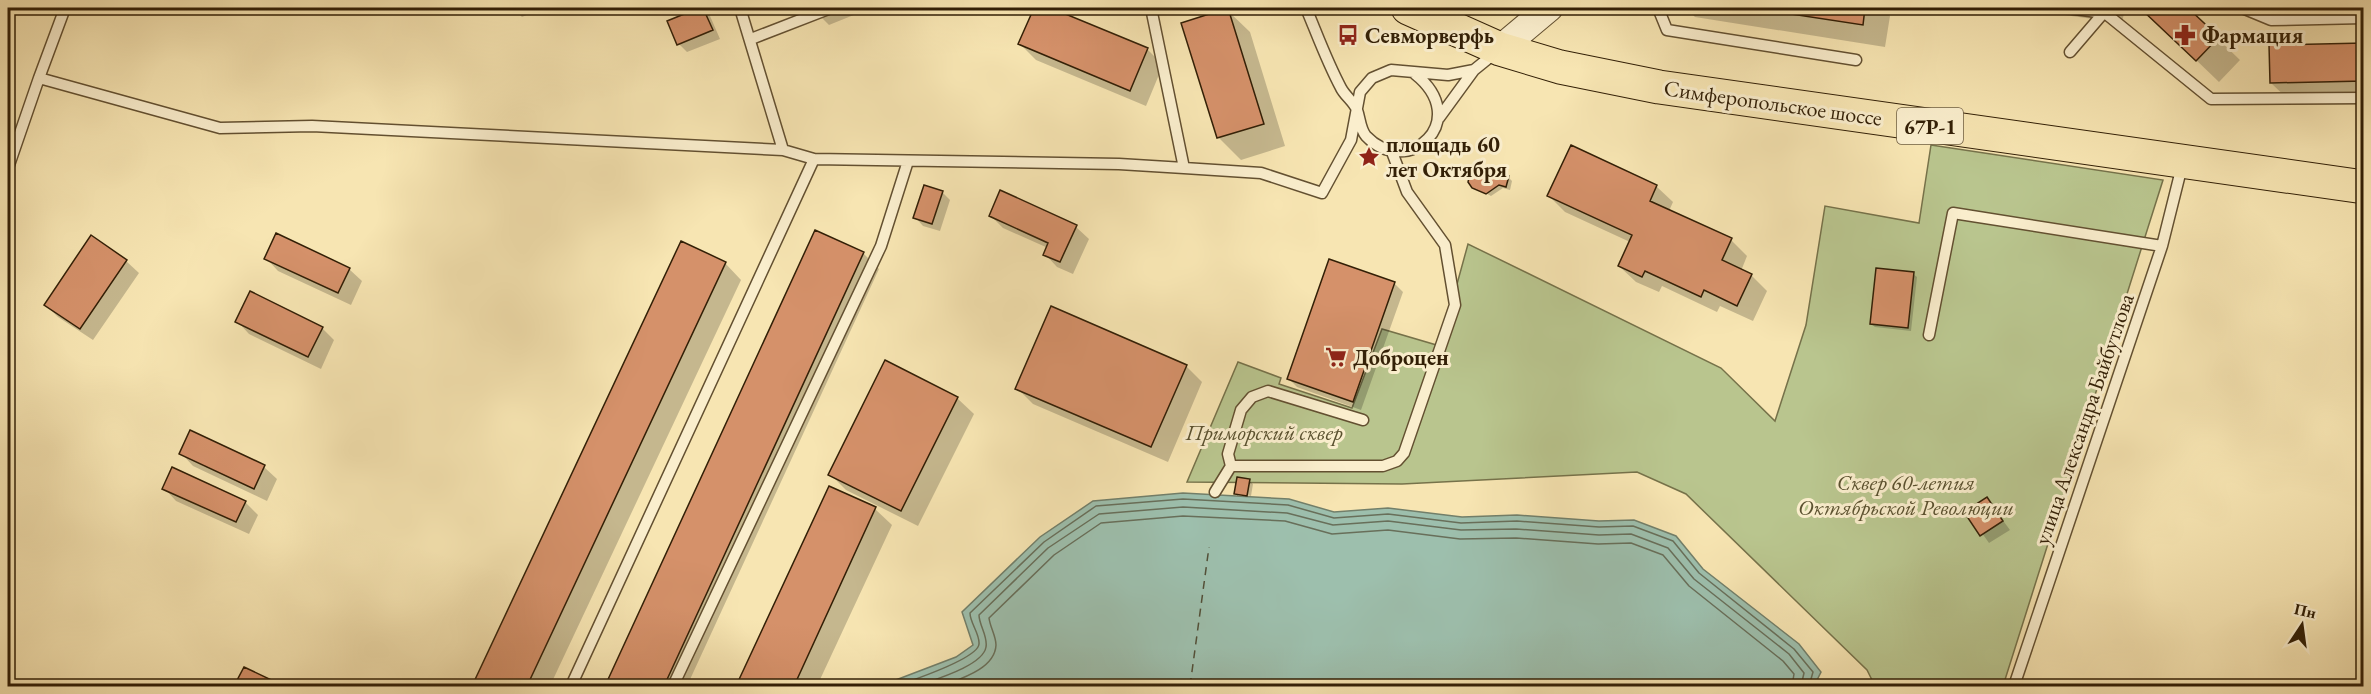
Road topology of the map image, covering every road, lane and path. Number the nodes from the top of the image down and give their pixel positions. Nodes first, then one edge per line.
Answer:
1 (65, 8) edge
2 (740, 8) edge
3 (831, 8) edge
4 (1151, 8) edge
5 (1306, 8) edge
6 (1408, 8) edge
7 (1549, 8) edge
8 (1658, 8) edge
9 (2067, 8) edge
10 (2242, 8) edge
11 (2106, 10) edge
12 (2364, 18) edge
13 (750, 39) junction
14 (1500, 49) junction
15 (2070, 52) dead end
16 (1856, 60) dead end
17 (1474, 70) junction
18 (1415, 74) junction
19 (39, 78) junction
20 (2364, 98) edge
21 (1357, 108) junction
22 (1439, 118) junction
23 (783, 150) junction
24 (1392, 152) junction
25 (814, 159) junction
26 (908, 161) junction
27 (2183, 163) junction
28 (8, 168) edge
29 (1184, 168) junction
30 (2364, 187) edge
31 (2162, 246) junction
32 (1929, 335) dead end
33 (1363, 420) dead end
34 (1231, 466) junction
35 (1215, 492) dead end
36 (571, 687) edge
37 (674, 687) edge
38 (2014, 687) edge

1 - 19 lane
2 - 13 lane
3 - 13 lane
4 - 29 lane
5 - 21 lane
6 - 14 main road, Симферопольское шоссе / 67Р-1
7 - 14 street
8 - 16 lane
9 - 11 lane
10 - 12 lane
11 - 15 lane
11 - 20 lane
13 - 23 lane
14 - 17 lane
14 - 27 main road, Симферопольское шоссе / 67Р-1
17 - 18 lane
17 - 22 lane
18 - 21 lane
18 - 22 lane
19 - 23 lane
19 - 28 lane
21 - 24 lane
21 - 29 lane
22 - 24 lane
23 - 25 lane
24 - 34 lane
25 - 26 lane
25 - 36 lane
26 - 29 lane
26 - 37 lane
27 - 30 main road, Симферопольское шоссе / 67Р-1
27 - 31 lane, улица Александра Байбутлова
31 - 32 lane
31 - 38 lane, улица Александра Байбутлова
33 - 34 lane
34 - 35 lane

